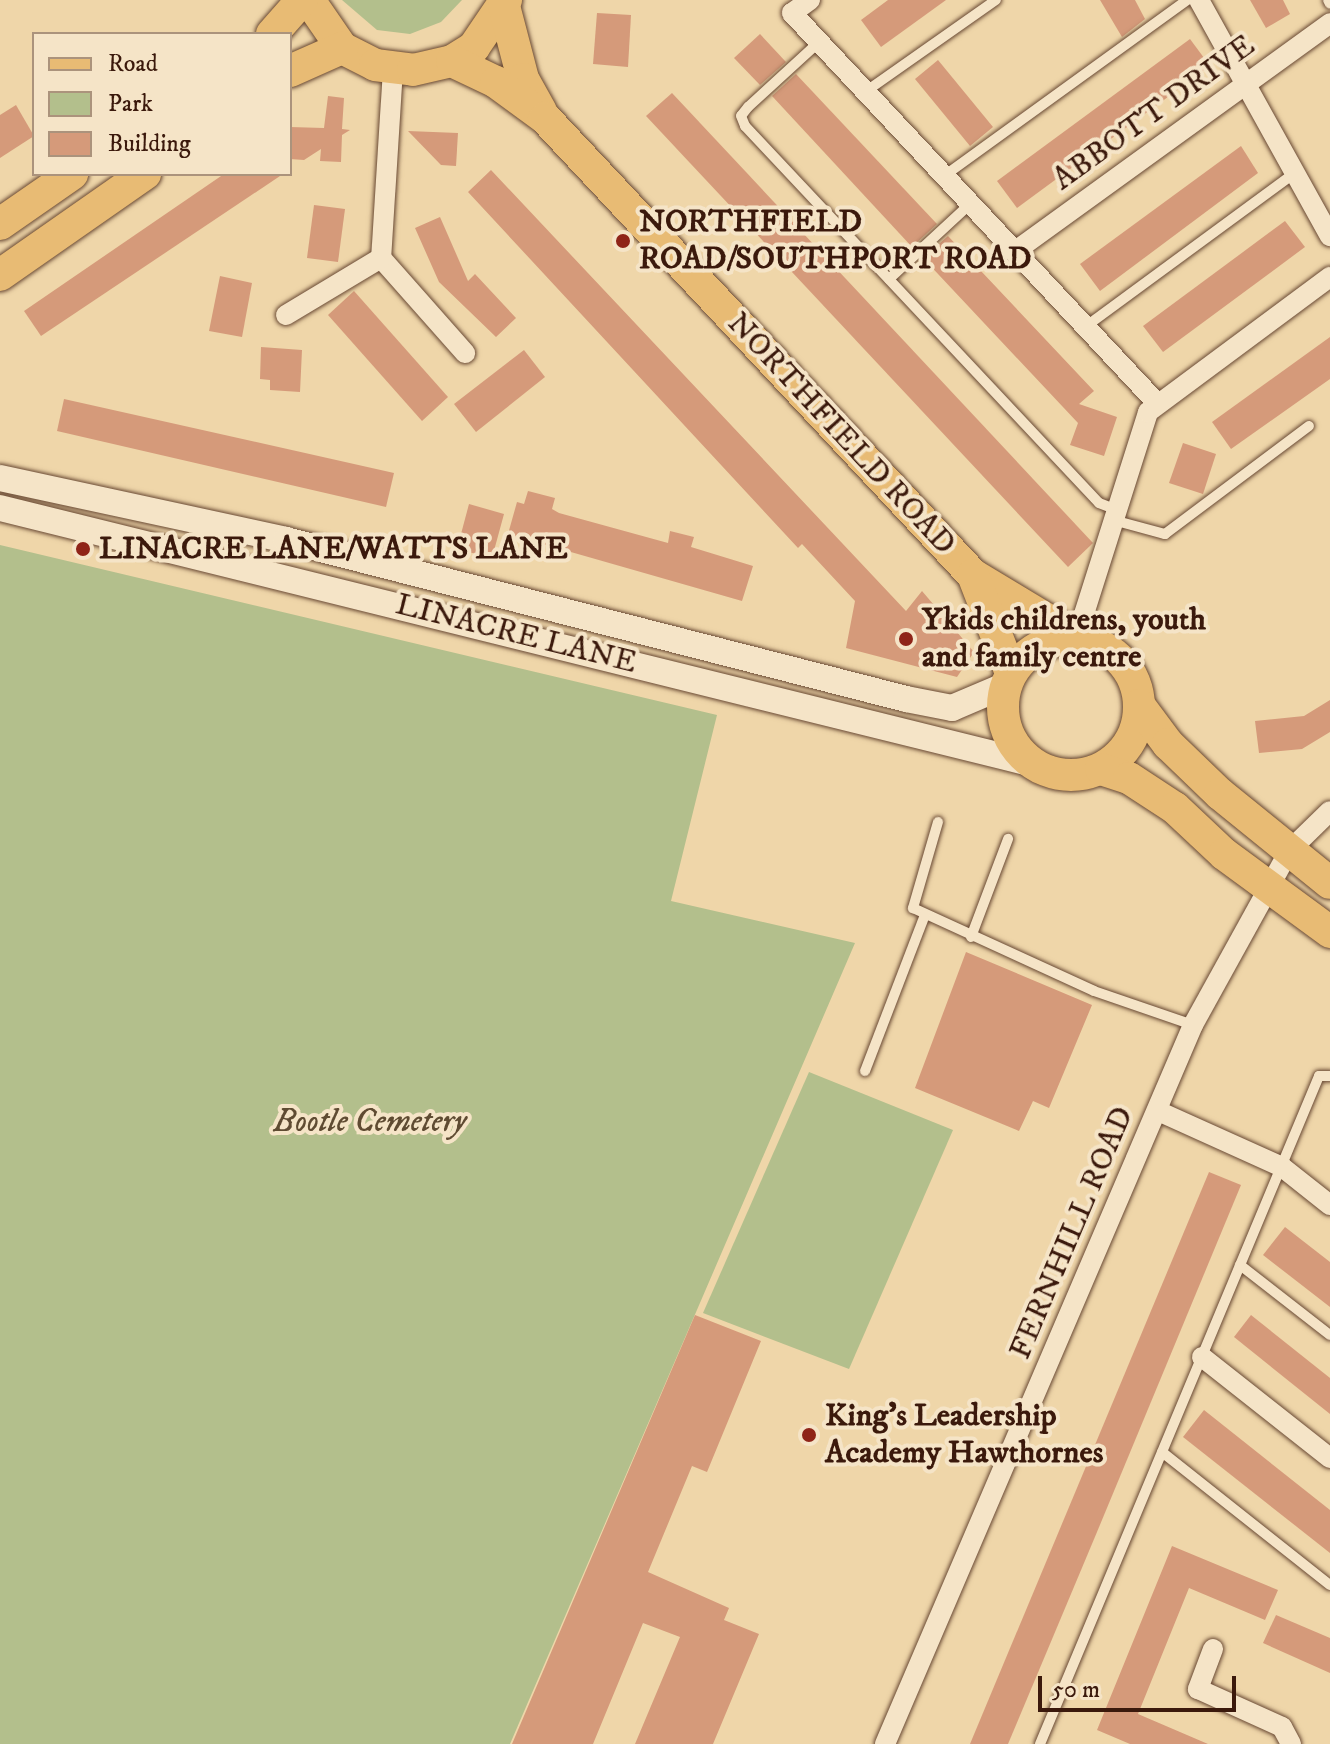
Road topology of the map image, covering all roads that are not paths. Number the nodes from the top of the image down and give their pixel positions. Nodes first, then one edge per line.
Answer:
1 (302, 0) edge
2 (309, 0) edge
3 (810, 0) edge
4 (996, 0) edge
5 (1187, 0) edge
6 (1199, 0) edge
7 (505, 3) edge
8 (1330, 23) edge
9 (274, 32) edge
10 (819, 42) junction
11 (342, 48) junction
12 (452, 61) junction
13 (393, 69) junction
14 (292, 70) edge
15 (1246, 84) junction
16 (865, 92) junction
17 (545, 118) junction
18 (1295, 173) junction
19 (69, 176) edge
20 (142, 176) edge
21 (944, 176) junction
22 (970, 204) junction
23 (2, 218) edge
24 (1330, 236) edge
25 (1014, 252) junction
26 (381, 258) junction
27 (0, 275) edge
28 (1330, 277) edge
29 (889, 279) junction
30 (286, 315) dead end
31 (1085, 327) junction
32 (465, 353) dead end
33 (1156, 402) junction
34 (1309, 426) dead end
35 (0, 478) edge
36 (0, 508) edge
37 (1115, 515) junction
38 (973, 575) junction
39 (1082, 640) junction
40 (1008, 679) junction
41 (1139, 705) junction
42 (1030, 763) junction
43 (1101, 769) junction
44 (1330, 811) edge
45 (938, 822) dead end
46 (1008, 839) dead end
47 (1289, 851) junction
48 (1330, 883) edge
49 (1268, 887) junction
50 (925, 915) junction
51 (1330, 932) edge
52 (971, 937) junction
53 (1193, 1025) junction
54 (865, 1071) dead end
55 (1330, 1076) edge
56 (1158, 1111) junction
57 (1282, 1167) junction
58 (1330, 1205) edge
59 (1240, 1265) junction
60 (1330, 1335) edge
61 (1202, 1357) junction
62 (1162, 1452) junction
63 (1330, 1458) edge
64 (1330, 1585) edge
65 (1213, 1649) dead end
66 (885, 1744) edge
67 (1040, 1744) edge
68 (1291, 1744) edge

1 - 9 main road
2 - 11 main road
3 - 10 street
4 - 16 lane
5 - 21 lane
6 - 15 street
7 - 12 main road
7 - 17 main road, NORTHFIELD ROAD
8 - 15 street, ABBOTT DRIVE
10 - 16 street
10 - 29 lane
11 - 13 main road
11 - 14 main road
12 - 13 main road
12 - 17 main road, NORTHFIELD ROAD
13 - 26 street
15 - 18 street
15 - 25 street, ABBOTT DRIVE
16 - 21 street
17 - 38 main road, NORTHFIELD ROAD
18 - 24 street
18 - 31 lane
19 - 23 main road
20 - 27 main road
21 - 22 street
22 - 25 street
22 - 29 lane
25 - 31 street
26 - 30 street
26 - 32 street
28 - 33 street
29 - 37 lane
31 - 33 street
33 - 37 street
34 - 37 lane
35 - 40 street, LINACRE LANE
36 - 42 street, LINACRE LANE
37 - 39 street
38 - 39 main road, NORTHFIELD ROAD
38 - 40 main road, NORTHFIELD ROAD
39 - 40 main road
39 - 41 main road
40 - 42 main road
41 - 43 main road
41 - 47 main road
42 - 43 main road
43 - 49 main road
44 - 47 street, FERNHILL ROAD
45 - 50 lane
46 - 52 lane
47 - 48 main road
47 - 49 street, FERNHILL ROAD
49 - 51 main road
49 - 53 street, FERNHILL ROAD
50 - 52 lane
50 - 54 lane
52 - 53 lane
53 - 56 street, FERNHILL ROAD
55 - 57 lane
56 - 57 street
56 - 66 street, FERNHILL ROAD
57 - 58 street
57 - 59 lane
59 - 60 lane
59 - 61 lane
61 - 62 lane
61 - 63 street
62 - 64 lane
62 - 67 lane
65 - 68 street

